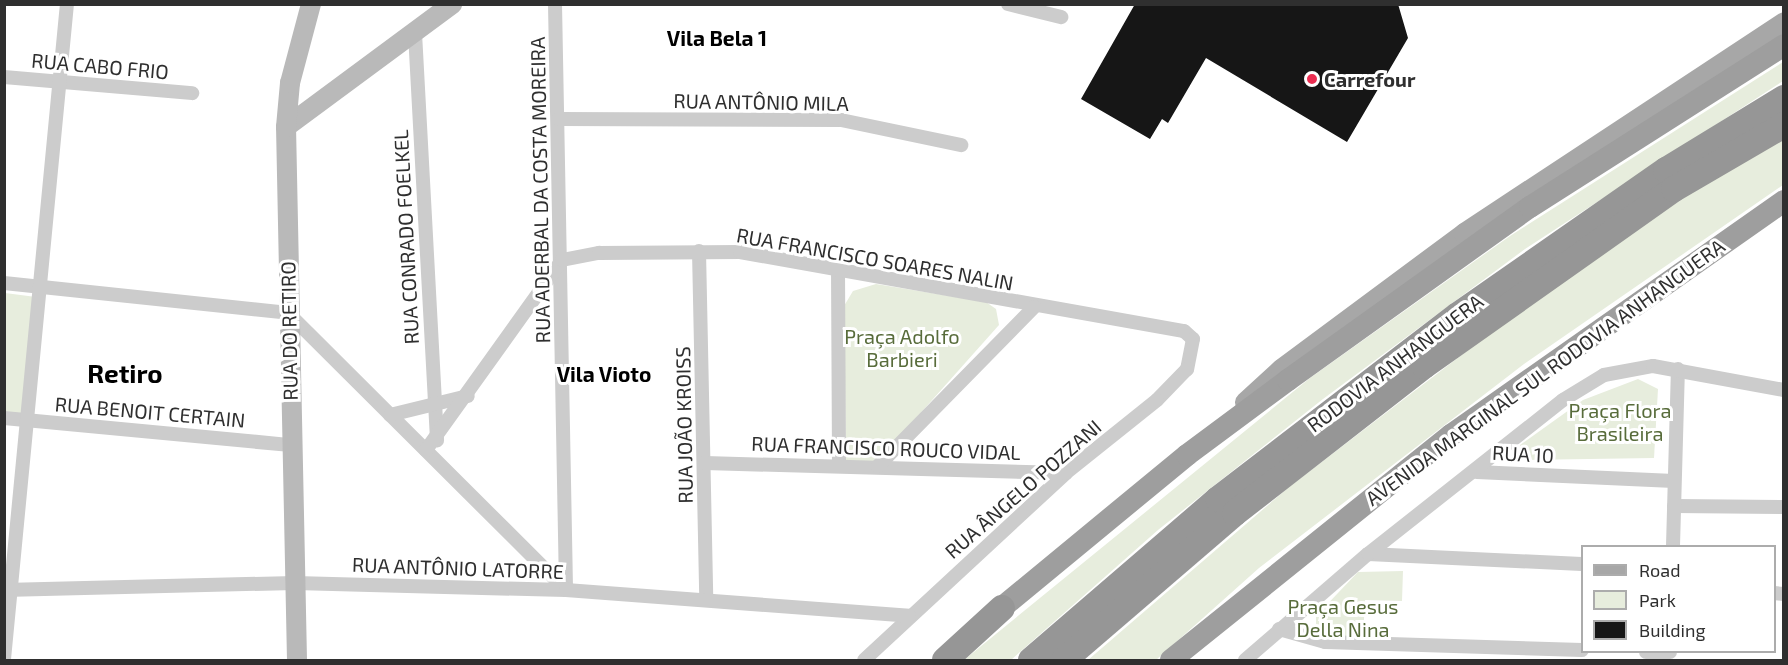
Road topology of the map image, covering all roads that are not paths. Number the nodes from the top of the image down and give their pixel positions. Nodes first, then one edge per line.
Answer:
1 (67, 4) edge
2 (311, 4) edge
3 (452, 4) edge
4 (555, 4) edge
5 (1008, 4) edge
6 (1061, 17) dead end
7 (1784, 22) edge
8 (415, 33) junction
9 (1784, 45) edge
10 (4, 77) edge
11 (61, 82) junction
12 (192, 93) dead end
13 (1784, 98) edge
14 (559, 119) junction
15 (1784, 125) edge
16 (286, 127) junction
17 (961, 146) dead end
18 (1784, 201) edge
19 (699, 251) junction
20 (562, 260) junction
21 (838, 269) junction
22 (4, 284) edge
23 (41, 287) junction
24 (1034, 307) junction
25 (288, 313) junction
26 (1193, 339) joint
27 (1678, 369) junction
28 (1784, 390) edge
29 (468, 396) junction
30 (435, 407) junction
31 (390, 415) junction
32 (4, 418) edge
33 (27, 421) junction
34 (437, 440) junction
35 (291, 445) junction
36 (426, 450) junction
37 (1187, 455) junction
38 (705, 463) junction
39 (838, 465) junction
40 (878, 466) junction
41 (1477, 472) junction
42 (1066, 473) junction
43 (1674, 481) junction
44 (1674, 506) junction
45 (1784, 507) edge
46 (1673, 545) edge
47 (1368, 554) junction
48 (1581, 564) edge
49 (295, 583) junction
50 (7, 590) edge
51 (566, 590) junction
52 (706, 598) junction
53 (1002, 608) junction
54 (909, 616) junction
55 (1279, 629) junction
56 (1581, 650) edge
57 (4, 659) edge
58 (297, 660) edge
59 (864, 660) edge
60 (936, 660) edge
61 (945, 660) edge
62 (1031, 660) edge
63 (1064, 660) edge
64 (1171, 660) edge
65 (1245, 660) edge

1 - 11 street
2 - 16 main road, RUA DO RETIRO
3 - 8 main road
4 - 14 street, RUA ADERBAL DA COSTA MOREIRA
5 - 6 street
7 - 37 main road
8 - 16 main road
8 - 30 street, RUA CONRADO FOELKEL
9 - 37 highway
10 - 11 street, RUA CABO FRIO
11 - 12 street, RUA CABO FRIO
11 - 23 street
13 - 62 highway, RODOVIA ANHANGUERA
14 - 17 street, RUA ANTÔNIO MILA
14 - 20 street, RUA ADERBAL DA COSTA MOREIRA
15 - 63 highway, RODOVIA ANHANGUERA
16 - 25 main road, RUA DO RETIRO
18 - 64 highway, AVENIDA MARGINAL SUL RODOVIA ANHANGUERA
19 - 20 street, RUA FRANCISCO SOARES NALIN
19 - 21 street, RUA FRANCISCO SOARES NALIN
19 - 38 street, RUA JOÃO KROISS
20 - 29 street
20 - 51 street, RUA ADERBAL DA COSTA MOREIRA
21 - 24 street, RUA FRANCISCO SOARES NALIN
21 - 39 street
22 - 23 street
23 - 25 street
23 - 33 street
24 - 26 street, RUA FRANCISCO SOARES NALIN
24 - 40 street
25 - 31 street
25 - 35 main road, RUA DO RETIRO
26 - 42 street, RUA ÂNGELO POZZANI
27 - 28 street
27 - 41 street
27 - 43 street
29 - 30 street
29 - 34 street
30 - 31 street
30 - 34 street, RUA CONRADO FOELKEL
31 - 36 street
32 - 33 street, RUA BENOIT CERTAIN
33 - 35 street, RUA BENOIT CERTAIN
33 - 50 street
34 - 36 street
35 - 49 main road, RUA DO RETIRO
36 - 51 street
37 - 53 highway
38 - 39 street, RUA FRANCISCO ROUCO VIDAL
38 - 52 street, RUA JOÃO KROISS
39 - 40 street, RUA FRANCISCO ROUCO VIDAL
40 - 42 street, RUA FRANCISCO ROUCO VIDAL
41 - 43 street, RUA 10
41 - 47 street
42 - 54 street, RUA ÂNGELO POZZANI
43 - 44 street
44 - 45 street
44 - 46 street
47 - 48 street
47 - 55 street
49 - 50 street, RUA ANTÔNIO LATORRE
49 - 51 street, RUA ANTÔNIO LATORRE
49 - 58 main road, RUA DO RETIRO
50 - 57 street
51 - 52 street, RUA ANTÔNIO LATORRE
52 - 54 street, RUA ANTÔNIO LATORRE
53 - 60 highway
53 - 61 highway
54 - 59 street, RUA ÂNGELO POZZANI
55 - 56 street
55 - 65 street

